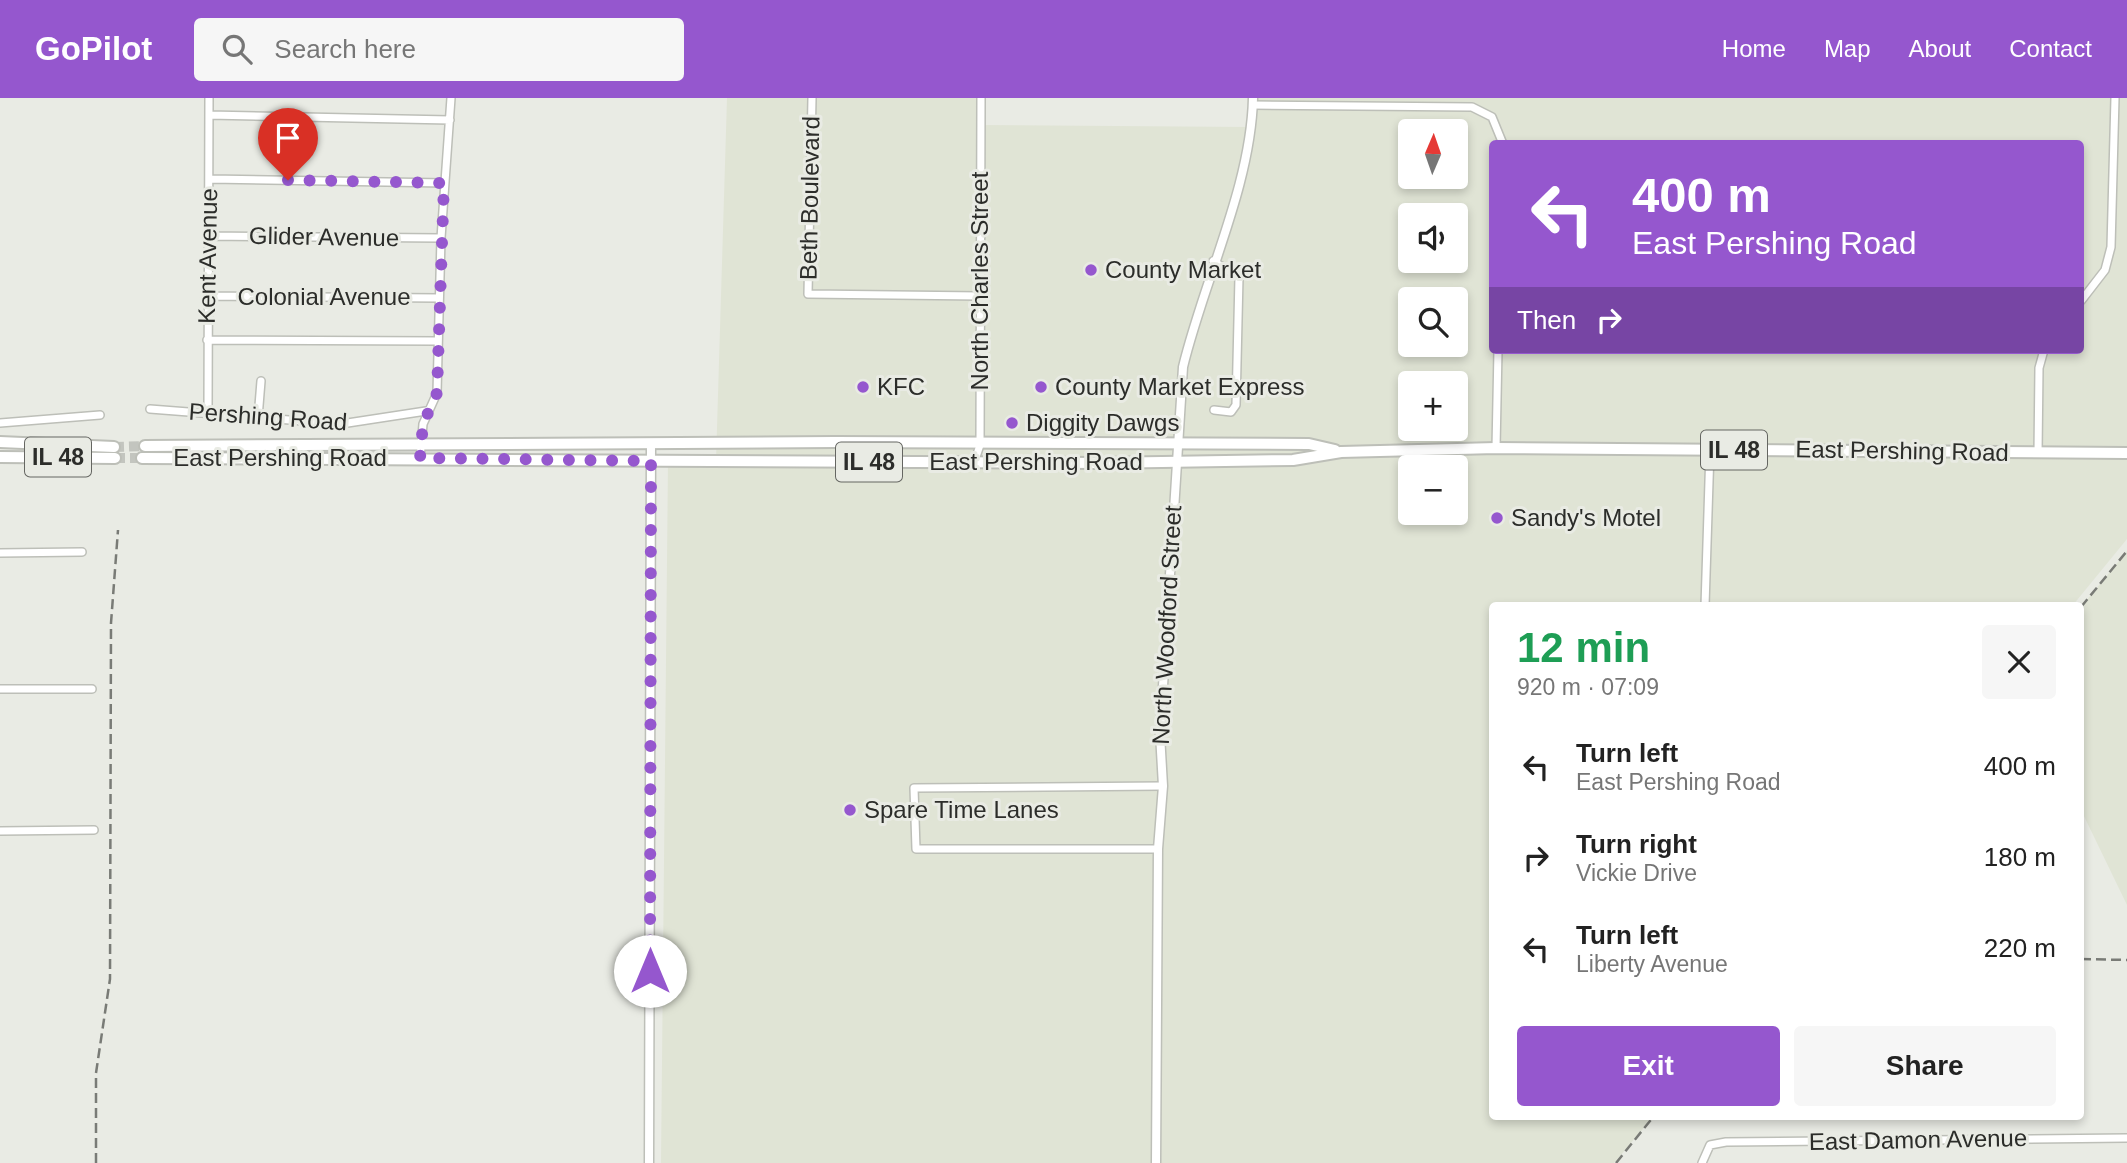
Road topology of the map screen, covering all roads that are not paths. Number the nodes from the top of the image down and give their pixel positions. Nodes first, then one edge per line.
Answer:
1 (209, 98) edge
2 (451, 98) edge
3 (812, 98) edge
4 (981, 98) edge
5 (2115, 98) edge
6 (1253, 101) edge
7 (209, 115) junction
8 (450, 120) junction
9 (1501, 140) edge
10 (210, 179) junction
11 (444, 183) junction
12 (207, 236) junction
13 (441, 238) junction
14 (1213, 261) junction
15 (208, 296) junction
16 (980, 296) junction
17 (2084, 297) edge
18 (439, 298) junction
19 (207, 340) junction
20 (438, 341) junction
21 (1499, 354) edge
22 (2043, 354) edge
23 (261, 382) dead end
24 (150, 409) dead end
25 (1214, 410) dead end
26 (426, 411) junction
27 (208, 414) junction
28 (100, 415) dead end
29 (258, 418) junction
30 (0, 423) edge
31 (0, 442) edge
32 (422, 443) junction
33 (651, 443) junction
34 (980, 444) junction
35 (1176, 445) junction
36 (1496, 448) junction
37 (1710, 450) junction
38 (1342, 452) junction
39 (2038, 453) junction
40 (2127, 453) edge
41 (0, 457) edge
42 (420, 458) junction
43 (651, 461) junction
44 (1175, 462) junction
45 (974, 463) junction
46 (82, 552) dead end
47 (0, 553) edge
48 (1705, 602) edge
49 (0, 689) edge
50 (92, 689) dead end
51 (1163, 786) junction
52 (94, 830) dead end
53 (0, 831) edge
54 (1158, 849) junction
55 (2127, 1138) edge
56 (649, 1163) edge
57 (1156, 1163) edge
58 (1702, 1163) edge

1 - 7 street, Kent Avenue
2 - 8 street
3 - 16 street, Beth Boulevard
4 - 16 street, North Charles Street
5 - 17 street
6 - 9 street
6 - 14 street, North Woodford Street
7 - 8 street
7 - 10 street, Kent Avenue
8 - 11 street
10 - 11 street
10 - 12 street, Kent Avenue
11 - 13 street
12 - 13 street, Glider Avenue
12 - 15 street, Kent Avenue
13 - 18 street
14 - 25 street
14 - 35 street, North Woodford Street
15 - 18 street, Colonial Avenue
15 - 19 street, Kent Avenue
16 - 34 street, North Charles Street
18 - 20 street
19 - 20 street
19 - 27 street, Kent Avenue
20 - 26 street
21 - 36 street
22 - 39 street
23 - 29 street
24 - 27 street, Pershing Road
26 - 29 street, Pershing Road
26 - 32 street
27 - 29 street, Pershing Road
28 - 30 street
31 - 41 main road, IL 48
32 - 33 main road, East Pershing Road / IL 48
32 - 42 street
32 - 42 main road, East Pershing Road / IL 48
33 - 34 main road, East Pershing Road / IL 48
33 - 43 street
34 - 35 main road, East Pershing Road / IL 48
34 - 45 street, North Charles Street
35 - 38 main road, East Pershing Road / IL 48
35 - 44 street, North Woodford Street
36 - 37 main road, East Pershing Road / IL 48
36 - 38 main road, East Pershing Road / IL 48
37 - 39 main road, East Pershing Road / IL 48
37 - 48 street
38 - 44 main road, East Pershing Road / IL 48
39 - 40 main road, East Pershing Road / IL 48
42 - 43 main road, East Pershing Road / IL 48
43 - 45 main road, East Pershing Road / IL 48
43 - 56 street
44 - 45 main road, East Pershing Road / IL 48
44 - 51 street, North Woodford Street
46 - 47 street
49 - 50 street
51 - 54 street, North Woodford Street
51 - 54 street
52 - 53 street
54 - 57 street, North Woodford Street
55 - 58 street, East Damon Avenue

